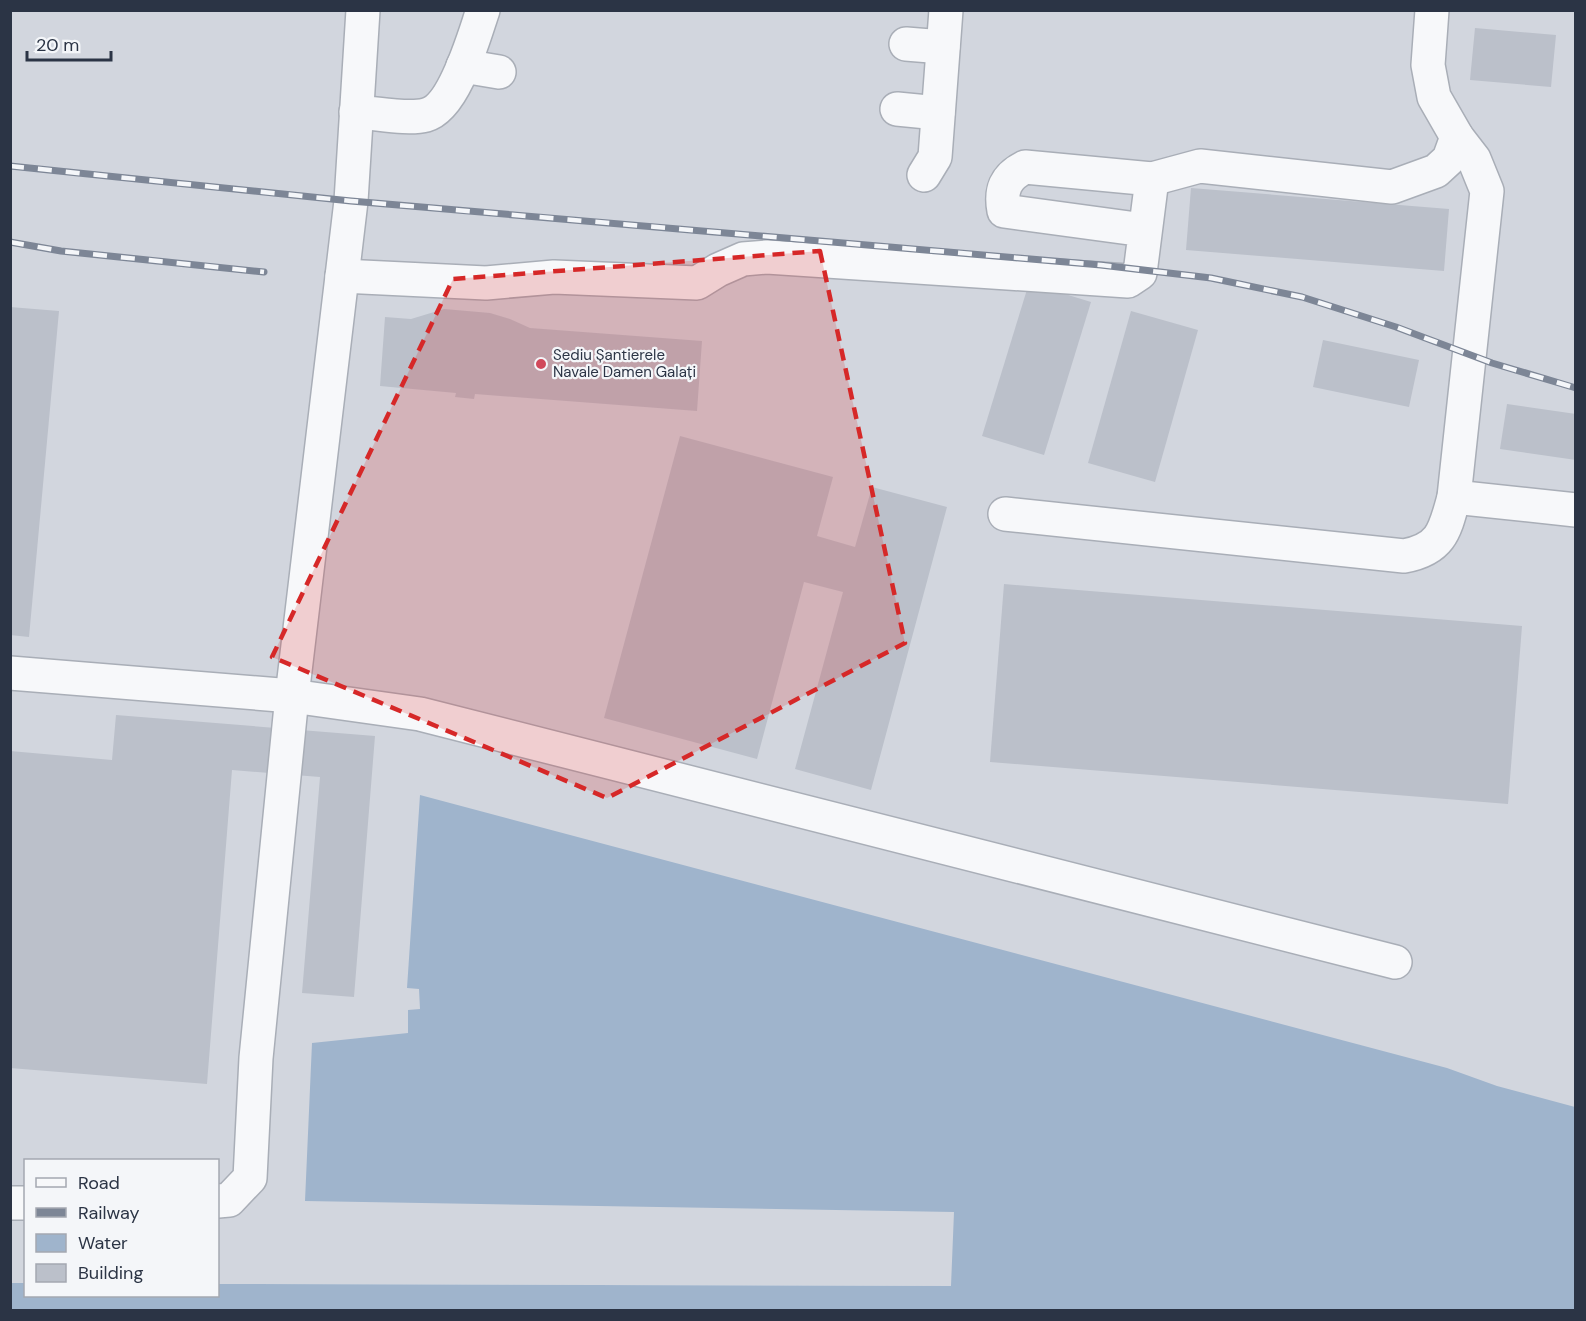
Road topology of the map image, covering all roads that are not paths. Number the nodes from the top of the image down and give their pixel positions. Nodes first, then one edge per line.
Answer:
1 (363, 10) edge
2 (483, 10) edge
3 (946, 10) edge
4 (1432, 10) edge
5 (906, 44) dead end
6 (943, 47) junction
7 (462, 66) junction
8 (499, 72) dead end
9 (897, 109) dead end
10 (356, 112) junction
11 (938, 113) junction
12 (1457, 137) junction
13 (924, 175) dead end
14 (1152, 178) junction
15 (1144, 230) junction
16 (342, 276) junction
17 (1454, 497) junction
18 (1575, 510) edge
19 (1005, 514) dead end
20 (10, 672) edge
21 (292, 696) junction
22 (1395, 962) dead end
23 (219, 1201) edge

1 - 10 lane
2 - 7 lane
3 - 6 lane
4 - 12 lane
5 - 6 lane
6 - 11 lane
7 - 8 lane
7 - 10 lane
9 - 11 lane
10 - 16 lane
11 - 13 lane
12 - 14 lane
12 - 17 lane
14 - 15 lane
14 - 15 lane
15 - 16 lane
16 - 21 lane
17 - 18 lane
17 - 19 lane
20 - 21 lane
21 - 22 lane
21 - 23 lane

